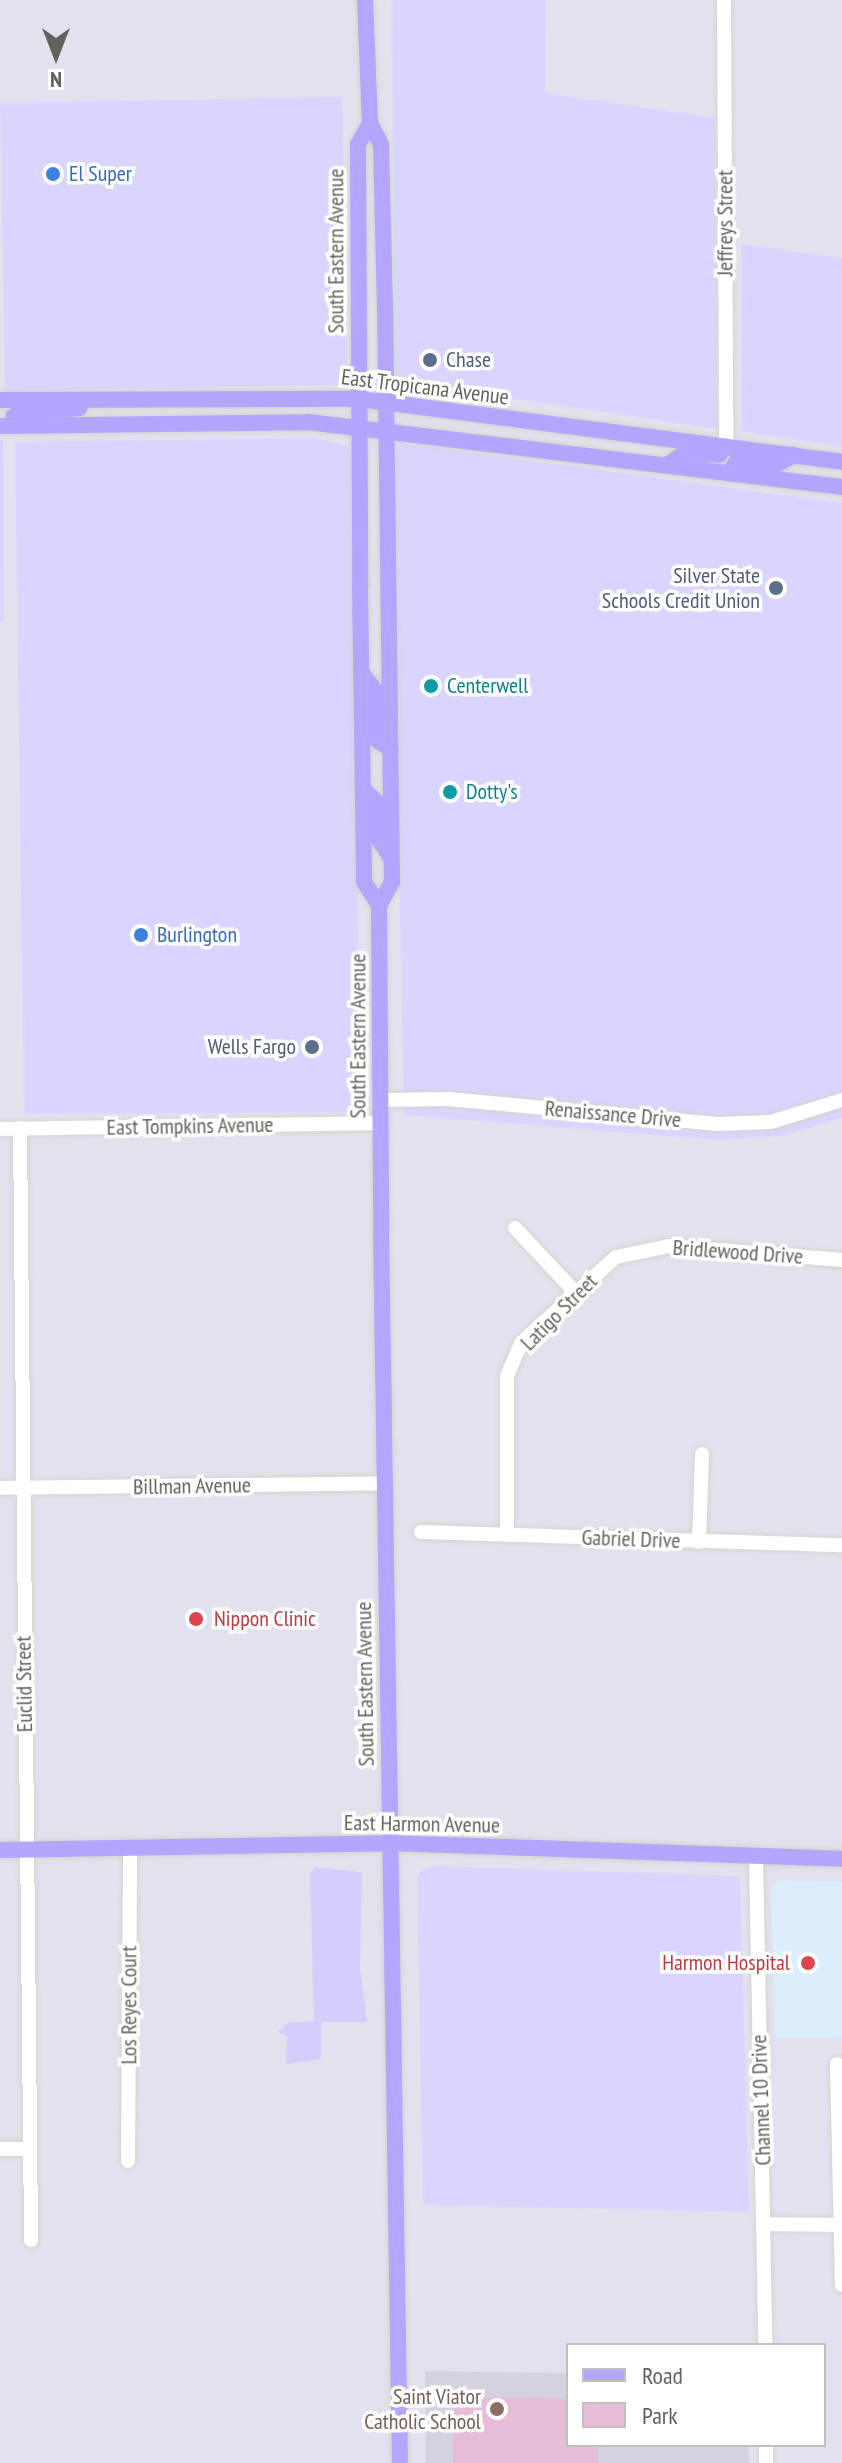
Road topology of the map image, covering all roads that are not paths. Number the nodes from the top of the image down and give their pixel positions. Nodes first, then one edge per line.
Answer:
1 (365, 0) edge
2 (724, 0) edge
3 (370, 123) junction
4 (132, 399) junction
5 (359, 399) junction
6 (8, 400) edge
7 (385, 403) junction
8 (0, 408) edge
9 (6, 426) edge
10 (359, 427) junction
11 (385, 430) junction
12 (726, 446) junction
13 (794, 455) junction
14 (842, 462) edge
15 (670, 463) junction
16 (730, 472) junction
17 (842, 487) edge
18 (361, 672) junction
19 (391, 749) junction
20 (363, 789) junction
21 (392, 860) junction
22 (379, 905) junction
23 (380, 1100) junction
24 (842, 1100) edge
25 (380, 1123) junction
26 (20, 1128) junction
27 (0, 1129) edge
28 (515, 1228) dead end
29 (634, 1250) joint
30 (842, 1260) edge
31 (575, 1292) junction
32 (702, 1454) dead end
33 (384, 1483) junction
34 (0, 1488) edge
35 (20, 1488) junction
36 (421, 1532) dead end
37 (507, 1535) junction
38 (699, 1542) junction
39 (842, 1545) edge
40 (390, 1843) junction
41 (130, 1848) junction
42 (0, 1850) edge
43 (27, 1850) junction
44 (756, 1856) junction
45 (842, 1859) edge
46 (837, 2064) dead end
47 (840, 2099) edge
48 (0, 2149) edge
49 (30, 2149) junction
50 (128, 2161) dead end
51 (765, 2224) junction
52 (840, 2225) edge
53 (31, 2240) dead end
54 (842, 2285) edge
55 (765, 2343) edge
56 (400, 2463) edge

1 - 3 main road, South Eastern Avenue
2 - 12 street, Jeffreys Street
3 - 5 main road, South Eastern Avenue
3 - 7 main road, South Eastern Avenue
4 - 5 main road, East Tropicana Avenue
4 - 6 main road, East Tropicana Avenue
4 - 9 main road
5 - 7 main road, East Tropicana Avenue
5 - 10 main road, South Eastern Avenue
6 - 8 main road
7 - 11 main road, South Eastern Avenue
7 - 12 main road, East Tropicana Avenue
9 - 10 main road, East Tropicana Avenue
10 - 11 main road, East Tropicana Avenue
10 - 18 main road, South Eastern Avenue
11 - 15 main road, East Tropicana Avenue
11 - 19 main road, South Eastern Avenue
12 - 13 main road, East Tropicana Avenue
12 - 15 main road
13 - 14 main road, East Tropicana Avenue
13 - 16 main road
15 - 16 main road, East Tropicana Avenue
16 - 17 main road, East Tropicana Avenue
18 - 19 main road
18 - 20 main road, South Eastern Avenue
19 - 21 main road, South Eastern Avenue
20 - 21 main road
20 - 22 main road, South Eastern Avenue
21 - 22 main road, South Eastern Avenue
22 - 23 main road, South Eastern Avenue
23 - 24 street, Renaissance Drive
23 - 25 main road, South Eastern Avenue
25 - 26 street, East Tompkins Avenue
25 - 33 main road, South Eastern Avenue
26 - 27 street, East Tompkins Avenue
26 - 35 street, Euclid Street
28 - 31 street
29 - 30 street, Bridlewood Drive
29 - 31 street, Latigo Street
31 - 37 street, Latigo Street
32 - 38 street
33 - 35 street, Billman Avenue
33 - 40 main road, South Eastern Avenue
34 - 35 street, Billman Avenue
35 - 43 street, Euclid Street
36 - 37 street, Gabriel Drive
37 - 38 street, Gabriel Drive
38 - 39 street, Gabriel Drive
40 - 41 main road, East Harmon Avenue
40 - 44 main road, East Harmon Avenue
40 - 56 main road, South Eastern Avenue
41 - 43 main road, East Harmon Avenue
41 - 50 street, Los Reyes Court
42 - 43 main road, East Harmon Avenue
43 - 49 street, Euclid Street
44 - 45 main road, East Harmon Avenue
44 - 51 street, Channel 10 Drive
46 - 47 street
47 - 52 street
48 - 49 street
49 - 53 street, Euclid Street
51 - 52 street
51 - 55 street, Channel 10 Drive
52 - 54 street

